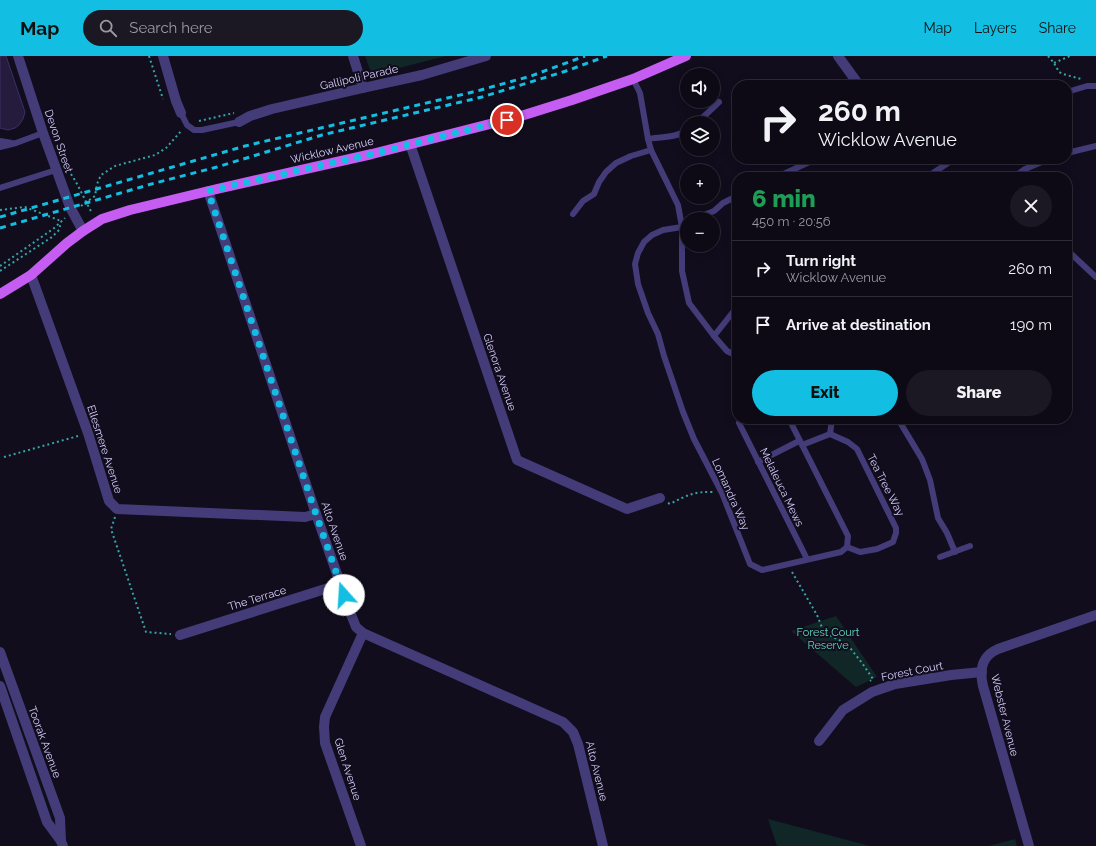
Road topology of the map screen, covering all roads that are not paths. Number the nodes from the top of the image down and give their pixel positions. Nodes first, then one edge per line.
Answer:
1 (18, 56) edge
2 (162, 56) edge
3 (352, 56) edge
4 (486, 56) edge
5 (686, 56) edge
6 (838, 56) edge
7 (633, 79) junction
8 (856, 80) edge
9 (1096, 86) edge
10 (363, 88) junction
11 (1072, 90) edge
12 (713, 108) edge
13 (181, 113) joint
14 (704, 116) edge
15 (243, 120) joint
16 (43, 133) junction
17 (680, 133) edge
18 (648, 139) junction
19 (0, 141) edge
20 (16, 143) junction
21 (410, 144) junction
22 (1096, 146) edge
23 (0, 147) edge
24 (651, 150) junction
25 (1072, 152) edge
26 (805, 164) edge
27 (946, 164) edge
28 (1037, 164) edge
29 (56, 170) junction
30 (788, 172) edge
31 (934, 172) edge
32 (1021, 172) edge
33 (0, 188) edge
34 (208, 191) junction
35 (732, 198) edge
36 (680, 212) edge
37 (712, 212) edge
38 (573, 214) dead end
39 (680, 224) edge
40 (83, 231) junction
41 (683, 252) edge
42 (1072, 255) edge
43 (31, 275) junction
44 (1096, 277) edge
45 (0, 294) edge
46 (732, 313) edge
47 (714, 336) junction
48 (732, 354) edge
49 (739, 424) dead end
50 (791, 424) edge
51 (831, 424) edge
52 (901, 424) edge
53 (830, 434) junction
54 (800, 443) junction
55 (758, 462) junction
56 (660, 498) road end
57 (316, 514) junction
58 (970, 546) dead end
59 (847, 547) junction
60 (955, 552) junction
61 (940, 557) dead end
62 (807, 559) junction
63 (341, 584) junction
64 (1096, 615) edge
65 (363, 633) junction
66 (180, 635) road end
67 (0, 652) edge
68 (982, 672) junction
69 (0, 686) edge
70 (819, 741) dead end
71 (62, 844) edge
72 (361, 846) edge
73 (603, 846) edge
74 (1029, 846) edge

1 - 16 street, Devon Street
2 - 13 street
3 - 10 street
4 - 10 street, Gallipoli Parade
5 - 7 main road, Wicklow Avenue
6 - 8 street
7 - 18 lane
7 - 21 main road, Wicklow Avenue
9 - 11 lane
10 - 15 street, Gallipoli Parade
12 - 14 lane
13 - 15 lane
16 - 20 lane
16 - 29 street, Devon Street
17 - 18 lane
18 - 24 lane
19 - 20 lane
20 - 23 lane
21 - 34 main road, Wicklow Avenue
21 - 56 street, Glenora Avenue
22 - 25 lane
24 - 36 lane
24 - 38 lane
26 - 30 lane
27 - 31 lane
28 - 32 lane
29 - 33 lane
29 - 40 street, Devon Street
34 - 40 main road, Wicklow Avenue
34 - 57 street, Alto Avenue
35 - 37 lane, Lomandra Way
39 - 62 lane, Lomandra Way
40 - 43 main road, Wicklow Avenue
41 - 47 lane
42 - 44 lane
43 - 45 main road, Wicklow Avenue
43 - 57 street, Ellesmere Avenue
46 - 47 lane
47 - 48 lane
49 - 55 lane, Melaleuca Mews
50 - 54 lane
51 - 53 lane
52 - 60 lane
53 - 54 lane
53 - 59 lane, Tea Tree Way
54 - 55 lane
54 - 59 lane
55 - 62 lane, Melaleuca Mews
57 - 63 street, Alto Avenue
58 - 60 lane
59 - 62 lane, Lomandra Way
60 - 61 lane
63 - 65 street, Alto Avenue
63 - 66 street, The Terrace
64 - 68 street, Webster Avenue
65 - 72 street, Glen Avenue
65 - 73 street, Alto Avenue
67 - 71 street, Toorak Avenue
68 - 70 street, Forest Court
68 - 74 street, Webster Avenue
69 - 71 street, Toorak Avenue

